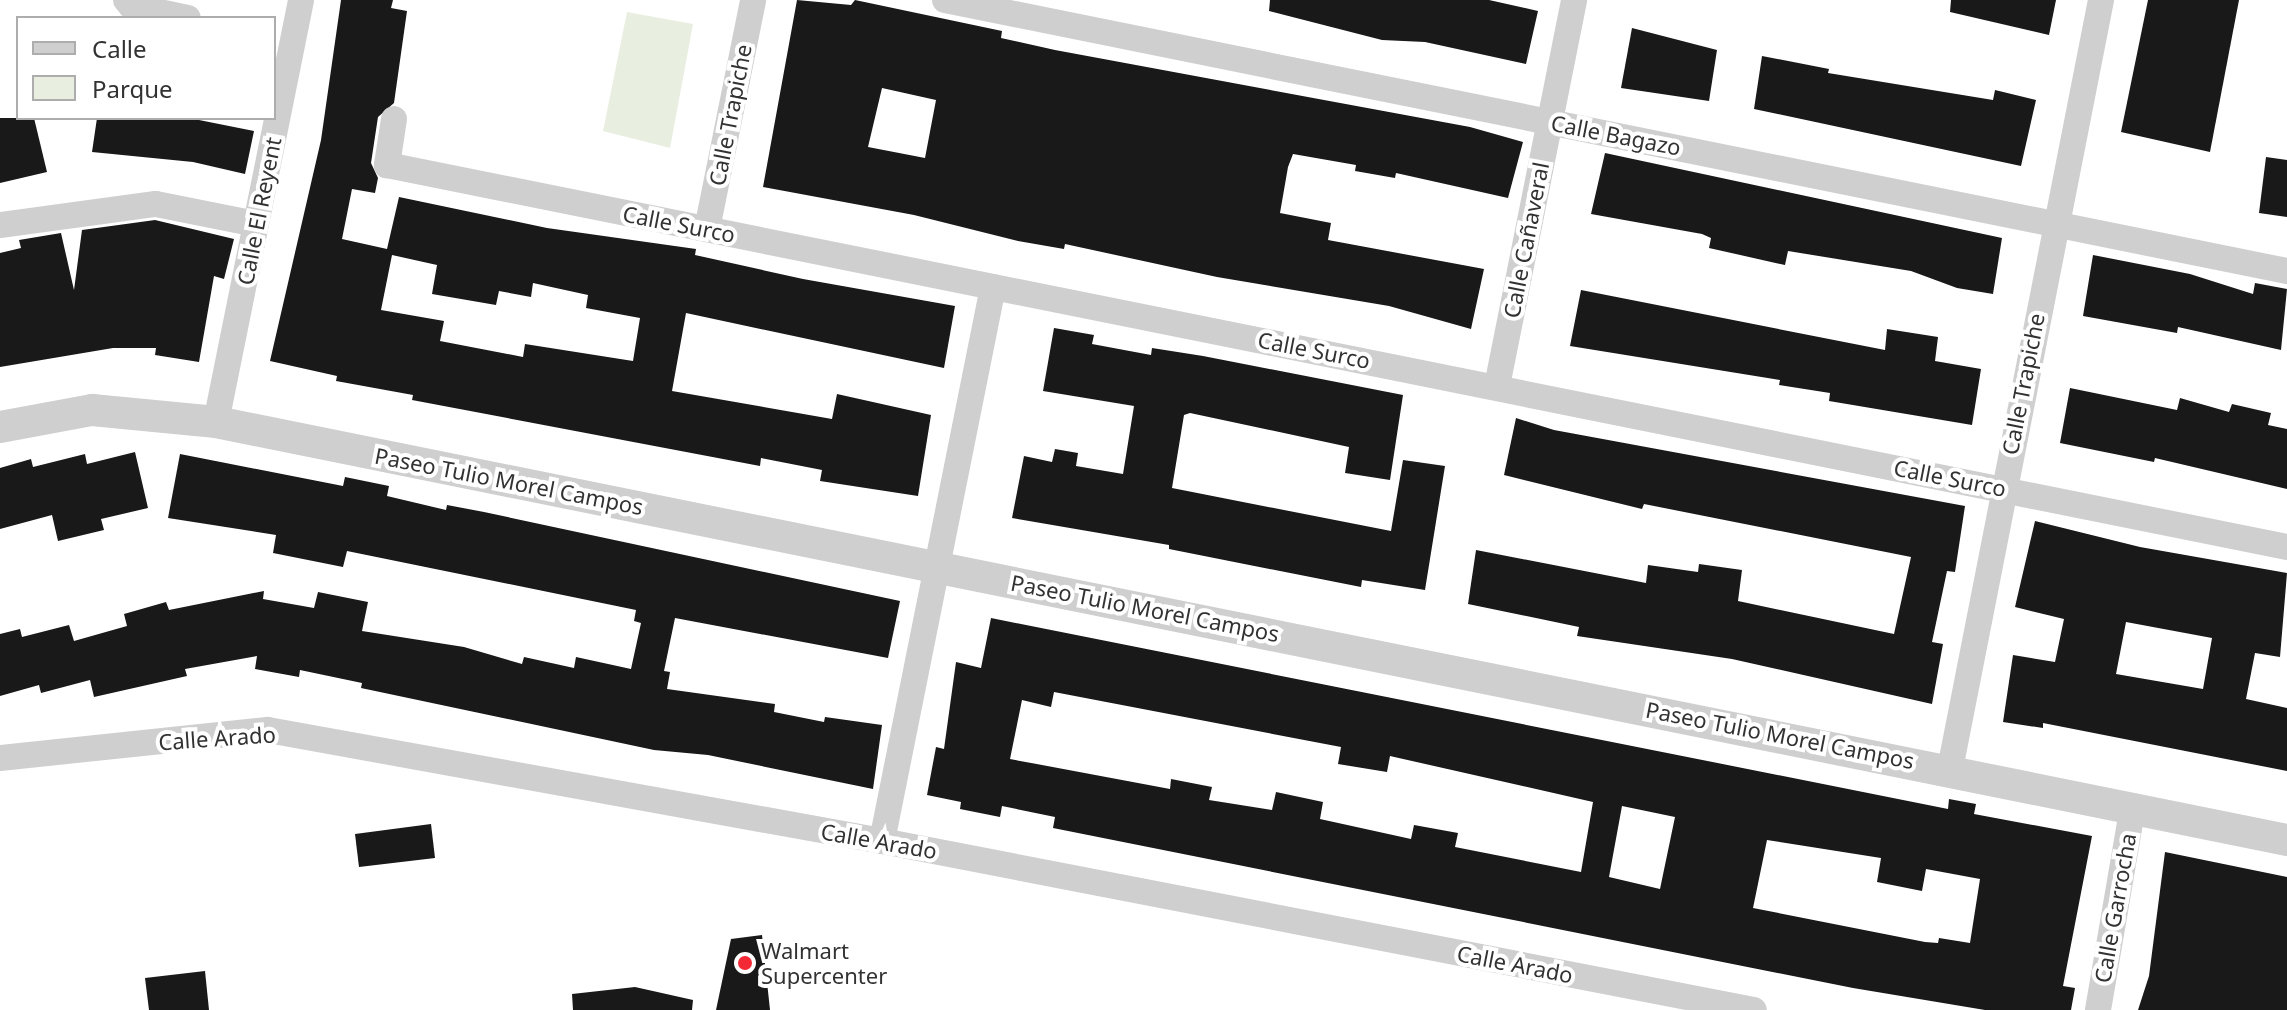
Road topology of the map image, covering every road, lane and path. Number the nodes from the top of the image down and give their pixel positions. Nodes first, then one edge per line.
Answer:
1 (126, 0) edge
2 (301, 0) edge
3 (753, 0) edge
4 (945, 0) edge
5 (1574, 0) edge
6 (2101, 0) edge
7 (178, 16) edge
8 (283, 38) edge
9 (276, 86) edge
10 (394, 119) dead end
11 (271, 120) edge
12 (1550, 122) junction
13 (2056, 223) junction
14 (256, 224) junction
15 (0, 225) edge
16 (707, 229) junction
17 (2287, 271) edge
18 (993, 287) junction
19 (1497, 386) junction
20 (216, 422) junction
21 (0, 427) edge
22 (2002, 488) junction
23 (2287, 547) edge
24 (939, 567) junction
25 (0, 758) edge
26 (1950, 769) junction
27 (2133, 806) junction
28 (2287, 840) edge
29 (882, 841) junction
30 (1754, 1010) edge
31 (2098, 1010) edge

1 - 7 street
2 - 8 street, Calle El Reyent
3 - 16 street, Calle Trapiche
4 - 12 street, Calle Bagazo
5 - 12 street, Calle Cañaveral
6 - 13 street, Calle Trapiche
8 - 9 street, Calle El Reyent
10 - 16 street, Calle Surco
11 - 14 street, Calle El Reyent
12 - 13 street, Calle Bagazo
12 - 19 street, Calle Cañaveral
13 - 17 street, Calle Bagazo
13 - 22 street, Calle Trapiche
14 - 15 street
14 - 20 street, Calle El Reyent
16 - 18 street, Calle Surco
18 - 19 street, Calle Surco
18 - 24 street
19 - 22 street, Calle Surco
20 - 21 street, Paseo Tulio Morel Campos
20 - 24 street, Paseo Tulio Morel Campos
22 - 23 street, Calle Surco
22 - 26 street, Calle Trapiche
24 - 26 street, Paseo Tulio Morel Campos
24 - 29 street
25 - 29 street, Calle Arado
26 - 27 street, Paseo Tulio Morel Campos
27 - 28 street, Paseo Tulio Morel Campos
27 - 31 street, Calle Garrocha
29 - 30 street, Calle Arado

